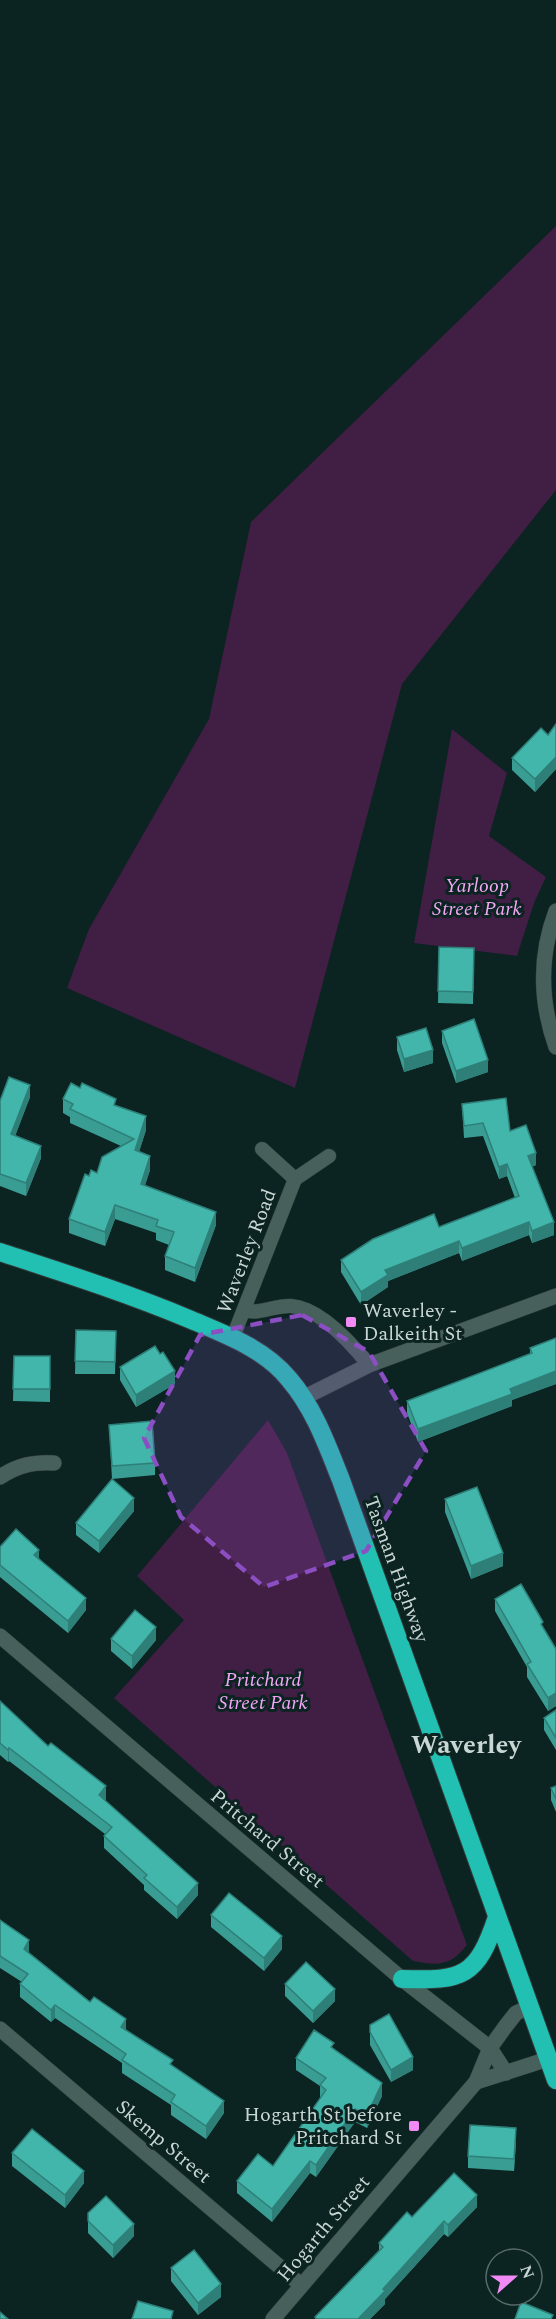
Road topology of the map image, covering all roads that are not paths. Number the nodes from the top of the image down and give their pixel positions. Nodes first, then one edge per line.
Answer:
1 (556, 911) edge
2 (556, 1047) edge
3 (262, 1149) dead end
4 (329, 1156) dead end
5 (295, 1179) junction
6 (0, 1252) edge
7 (556, 1296) edge
8 (244, 1310) junction
9 (233, 1337) junction
10 (369, 1365) junction
11 (303, 1398) junction
12 (54, 1463) dead end
13 (0, 1477) edge
14 (0, 1636) edge
15 (497, 1917) junction
16 (402, 1979) junction
17 (529, 2007) junction
18 (0, 2029) edge
19 (490, 2048) junction
20 (548, 2059) junction
21 (506, 2073) junction
22 (556, 2080) edge
23 (476, 2082) junction
24 (302, 2285) junction
25 (273, 2319) edge

1 - 2 street
3 - 5 lane, Waverley Road
4 - 5 lane, Waverley Road
5 - 8 lane, Waverley Road
6 - 9 highway, Tasman Highway
7 - 10 street
8 - 9 lane, Waverley Road
8 - 10 lane
9 - 11 highway, Tasman Highway
10 - 11 street
11 - 15 highway, Tasman Highway
12 - 13 street
14 - 16 street, Pritchard Street
15 - 16 highway
15 - 17 highway, Tasman Highway
16 - 19 street, Pritchard Street
17 - 19 street, Hogarth Street
17 - 20 highway, Tasman Highway
18 - 24 street, Skemp Street
19 - 21 street, Pritchard Street
19 - 23 street, Hogarth Street
20 - 21 street
20 - 22 highway, Tasman Highway
21 - 23 street
23 - 24 street, Hogarth Street
24 - 25 street, Hogarth Street

